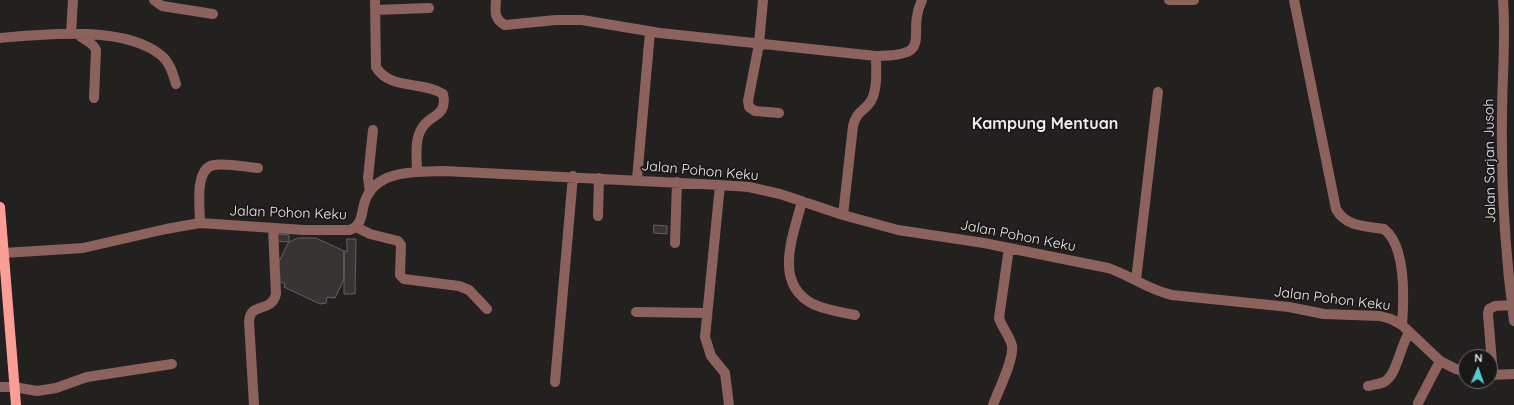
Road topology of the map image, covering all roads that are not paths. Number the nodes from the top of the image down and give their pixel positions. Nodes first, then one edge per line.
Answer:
1 (73, 0) edge
2 (154, 0) edge
3 (496, 0) edge
4 (763, 0) edge
5 (922, 0) edge
6 (1169, 0) edge
7 (1194, 0) edge
8 (1294, 0) edge
9 (1503, 0) edge
10 (375, 5) edge
11 (429, 8) dead end
12 (213, 14) dead end
13 (650, 32) junction
14 (74, 33) junction
15 (0, 38) edge
16 (759, 44) junction
17 (876, 56) junction
18 (176, 84) dead end
19 (1158, 92) dead end
20 (94, 98) dead end
21 (779, 113) dead end
22 (373, 130) dead end
23 (258, 168) dead end
24 (417, 172) junction
25 (573, 176) junction
26 (599, 178) junction
27 (637, 179) junction
28 (677, 182) junction
29 (720, 185) junction
30 (370, 192) junction
31 (802, 201) junction
32 (0, 207) edge
33 (843, 215) junction
34 (598, 216) dead end
35 (200, 223) junction
36 (273, 228) junction
37 (356, 228) junction
38 (674, 243) dead end
39 (1009, 248) junction
40 (4, 253) junction
41 (1136, 280) junction
42 (1512, 305) junction
43 (487, 309) dead end
44 (636, 312) dead end
45 (707, 313) junction
46 (855, 315) dead end
47 (1514, 320) edge
48 (1402, 324) junction
49 (1410, 333) junction
50 (1490, 349) edge
51 (1440, 361) junction
52 (172, 364) dead end
53 (1458, 370) edge
54 (1514, 374) edge
55 (1498, 375) edge
56 (555, 382) dead end
57 (1368, 386) dead end
58 (0, 387) edge
59 (14, 387) junction
60 (1418, 404) dead end
61 (16, 405) edge
62 (254, 405) edge
63 (729, 405) edge
64 (993, 405) edge

1 - 14 street
2 - 12 street
3 - 13 street
4 - 16 street
5 - 17 street
6 - 7 street
8 - 48 street
9 - 42 street, Jalan Sarjan Jusoh
10 - 11 street
10 - 24 street
13 - 16 street
13 - 27 street
14 - 15 street
14 - 18 street
14 - 20 street
16 - 17 street
16 - 21 street
17 - 33 street
19 - 41 street
22 - 30 street
23 - 35 street
24 - 25 street, Jalan Pohon Keku
24 - 30 street, Jalan Pohon Keku
25 - 26 street, Jalan Pohon Keku
25 - 56 street
26 - 27 street, Jalan Pohon Keku
26 - 34 street
27 - 28 street, Jalan Pohon Keku
28 - 29 street, Jalan Pohon Keku
28 - 38 street
29 - 31 street, Jalan Pohon Keku
29 - 45 street
30 - 37 street, Jalan Pohon Keku
31 - 33 street, Jalan Pohon Keku
31 - 46 street
32 - 40 main road
33 - 39 street, Jalan Pohon Keku
35 - 36 street, Jalan Pohon Keku
35 - 40 street, Jalan Pohon Keku
36 - 37 street, Jalan Pohon Keku
36 - 62 street
37 - 43 street
39 - 41 street, Jalan Pohon Keku
39 - 64 street
40 - 59 main road
41 - 48 street, Jalan Pohon Keku
42 - 47 street, Jalan Sarjan Jusoh
42 - 50 street
44 - 45 street
45 - 63 street
48 - 49 street, Jalan Pohon Keku
49 - 51 street, Jalan Pohon Keku
49 - 57 street
51 - 53 street, Jalan Pohon Keku
51 - 60 street
52 - 59 street
54 - 55 street
58 - 59 street
59 - 61 main road

